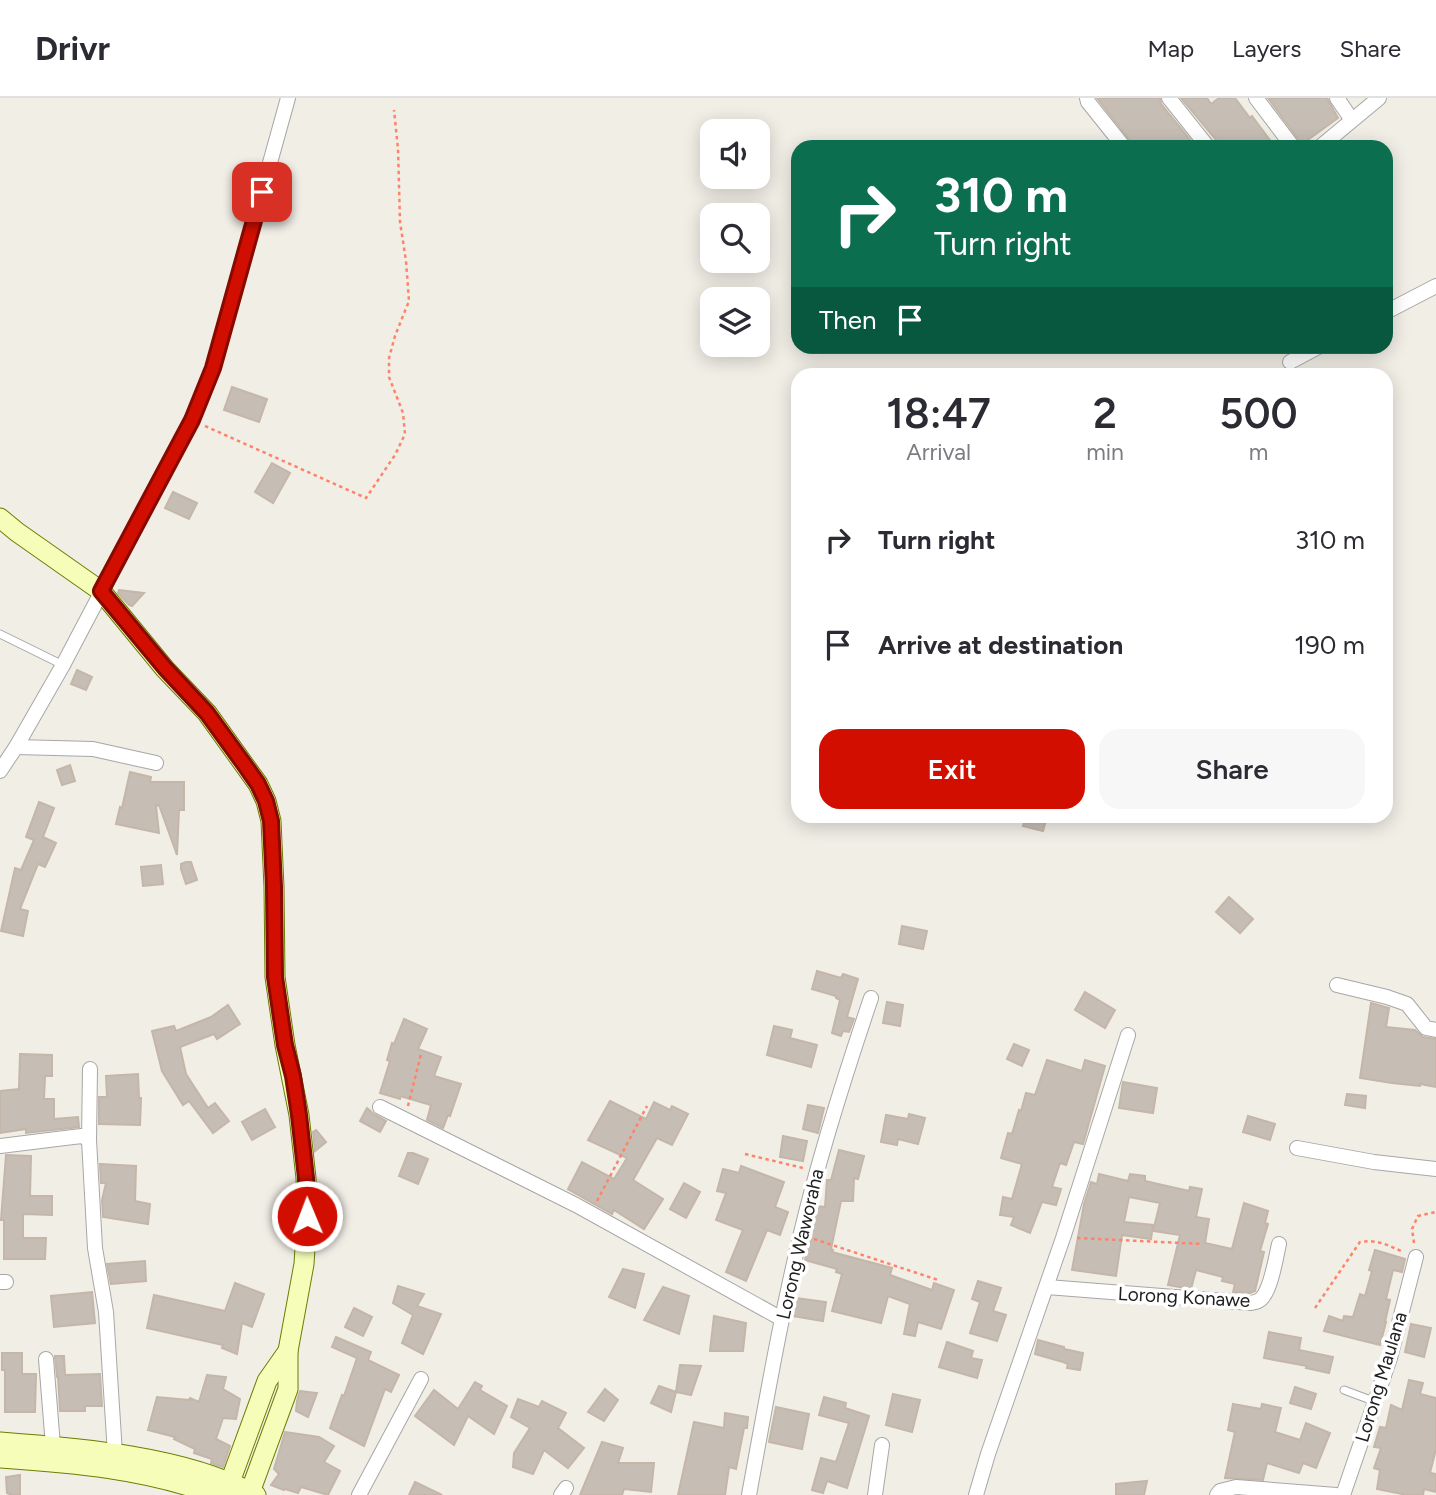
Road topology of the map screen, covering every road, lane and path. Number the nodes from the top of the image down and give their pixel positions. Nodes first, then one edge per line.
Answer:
1 (288, 98) edge
2 (1087, 98) edge
3 (1169, 98) edge
4 (1256, 98) edge
5 (1337, 98) edge
6 (1379, 98) edge
7 (394, 110) dead end
8 (1352, 120) junction
9 (1118, 140) edge
10 (1202, 140) edge
11 (1288, 140) edge
12 (1328, 140) edge
13 (1436, 286) edge
14 (1393, 308) edge
15 (1305, 354) edge
16 (1290, 362) dead end
17 (192, 420) junction
18 (0, 518) edge
19 (101, 591) junction
20 (0, 634) edge
21 (63, 665) junction
22 (16, 747) junction
23 (156, 763) dead end
24 (0, 771) edge
25 (1337, 985) dead end
26 (871, 998) dead end
27 (1436, 1030) edge
28 (1128, 1035) dead end
29 (421, 1054) dead end
30 (90, 1069) dead end
31 (647, 1106) dead end
32 (380, 1107) dead end
33 (404, 1119) junction
34 (89, 1140) junction
35 (0, 1146) edge
36 (1297, 1148) dead end
37 (745, 1154) dead end
38 (1436, 1169) edge
39 (817, 1171) junction
40 (1436, 1212) edge
41 (591, 1213) junction
42 (801, 1235) junction
43 (1063, 1238) junction
44 (1202, 1244) dead end
45 (1279, 1244) dead end
46 (1416, 1257) junction
47 (938, 1280) dead end
48 (1047, 1287) junction
49 (1315, 1308) dead end
50 (782, 1319) junction
51 (288, 1351) junction
52 (46, 1359) dead end
53 (421, 1379) dead end
54 (1344, 1390) dead end
55 (1376, 1402) junction
56 (0, 1442) edge
57 (882, 1445) dead end
58 (53, 1446) junction
59 (115, 1454) junction
60 (0, 1458) edge
61 (228, 1489) edge
62 (252, 1494) edge
63 (215, 1495) edge
64 (359, 1495) edge
65 (749, 1495) edge
66 (875, 1495) edge
67 (976, 1495) edge
68 (1217, 1495) edge
69 (1336, 1495) edge
70 (1343, 1495) edge

1 - 17 street
2 - 9 street
3 - 10 street
4 - 11 street
5 - 8 street
6 - 8 street
7 - 17 path
8 - 12 street
13 - 14 street
15 - 16 street
17 - 19 street
18 - 19 main road
19 - 21 street
19 - 51 main road
20 - 21 lane
21 - 22 street
22 - 23 street
22 - 24 street
25 - 27 street
26 - 39 street, Lorong Waworaha
28 - 43 street
29 - 33 path
30 - 34 street
31 - 41 path
32 - 33 street
33 - 41 street
34 - 35 street
34 - 59 street
36 - 38 street
37 - 39 path
39 - 42 street, Lorong Waworaha
40 - 46 path
41 - 50 street
42 - 47 path
42 - 50 street, Lorong Waworaha
43 - 44 path
43 - 48 street
45 - 48 street, Lorong Konawe
46 - 49 path
46 - 55 street, Lorong Maulana
48 - 67 street
50 - 65 street, Lorong Waworaha
51 - 61 main road
51 - 62 main road
52 - 58 street
53 - 64 street
54 - 55 lane
55 - 70 street, Lorong Maulana
56 - 58 main road
57 - 66 street
58 - 59 main road
59 - 61 main road
60 - 63 main road
61 - 62 main road
68 - 69 street

